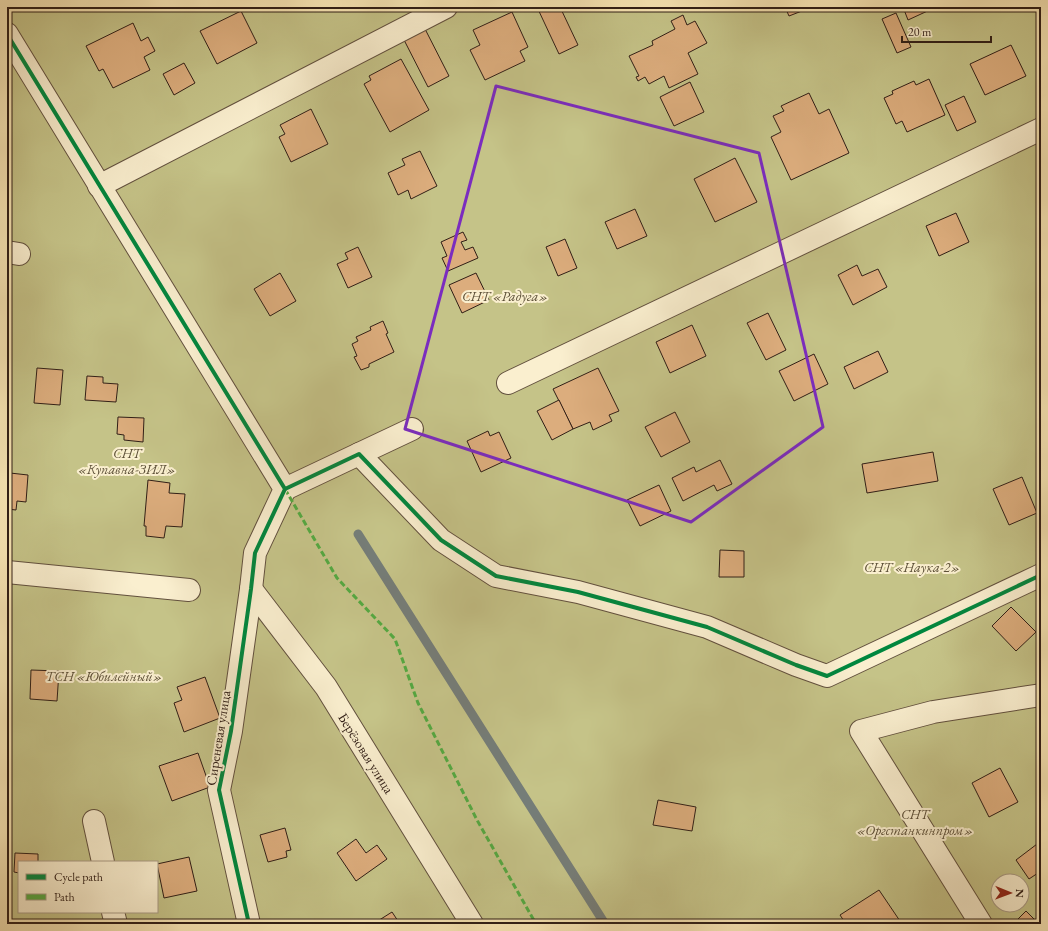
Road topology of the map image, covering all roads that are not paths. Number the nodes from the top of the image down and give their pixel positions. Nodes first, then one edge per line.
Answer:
1 (446, 7) edge
2 (7, 34) edge
3 (1041, 128) edge
4 (99, 186) junction
5 (508, 383) dead end
6 (412, 429) dead end
7 (359, 454) junction
8 (285, 489) junction
9 (7, 572) edge
10 (1041, 575) edge
11 (251, 589) junction
12 (189, 590) dead end
13 (1041, 695) edge
14 (94, 821) dead end
15 (103, 861) edge
16 (113, 913) edge
17 (116, 924) edge
18 (249, 924) edge
19 (472, 924) edge
20 (981, 924) edge

1 - 4 street
2 - 4 street
3 - 5 street
4 - 8 street
6 - 7 street
7 - 8 street
7 - 10 street
8 - 11 street, Сиреневая улица
9 - 12 street
11 - 18 street, Сиреневая улица
11 - 19 street, Берёзовая улица
13 - 20 street
14 - 15 street
16 - 17 street

